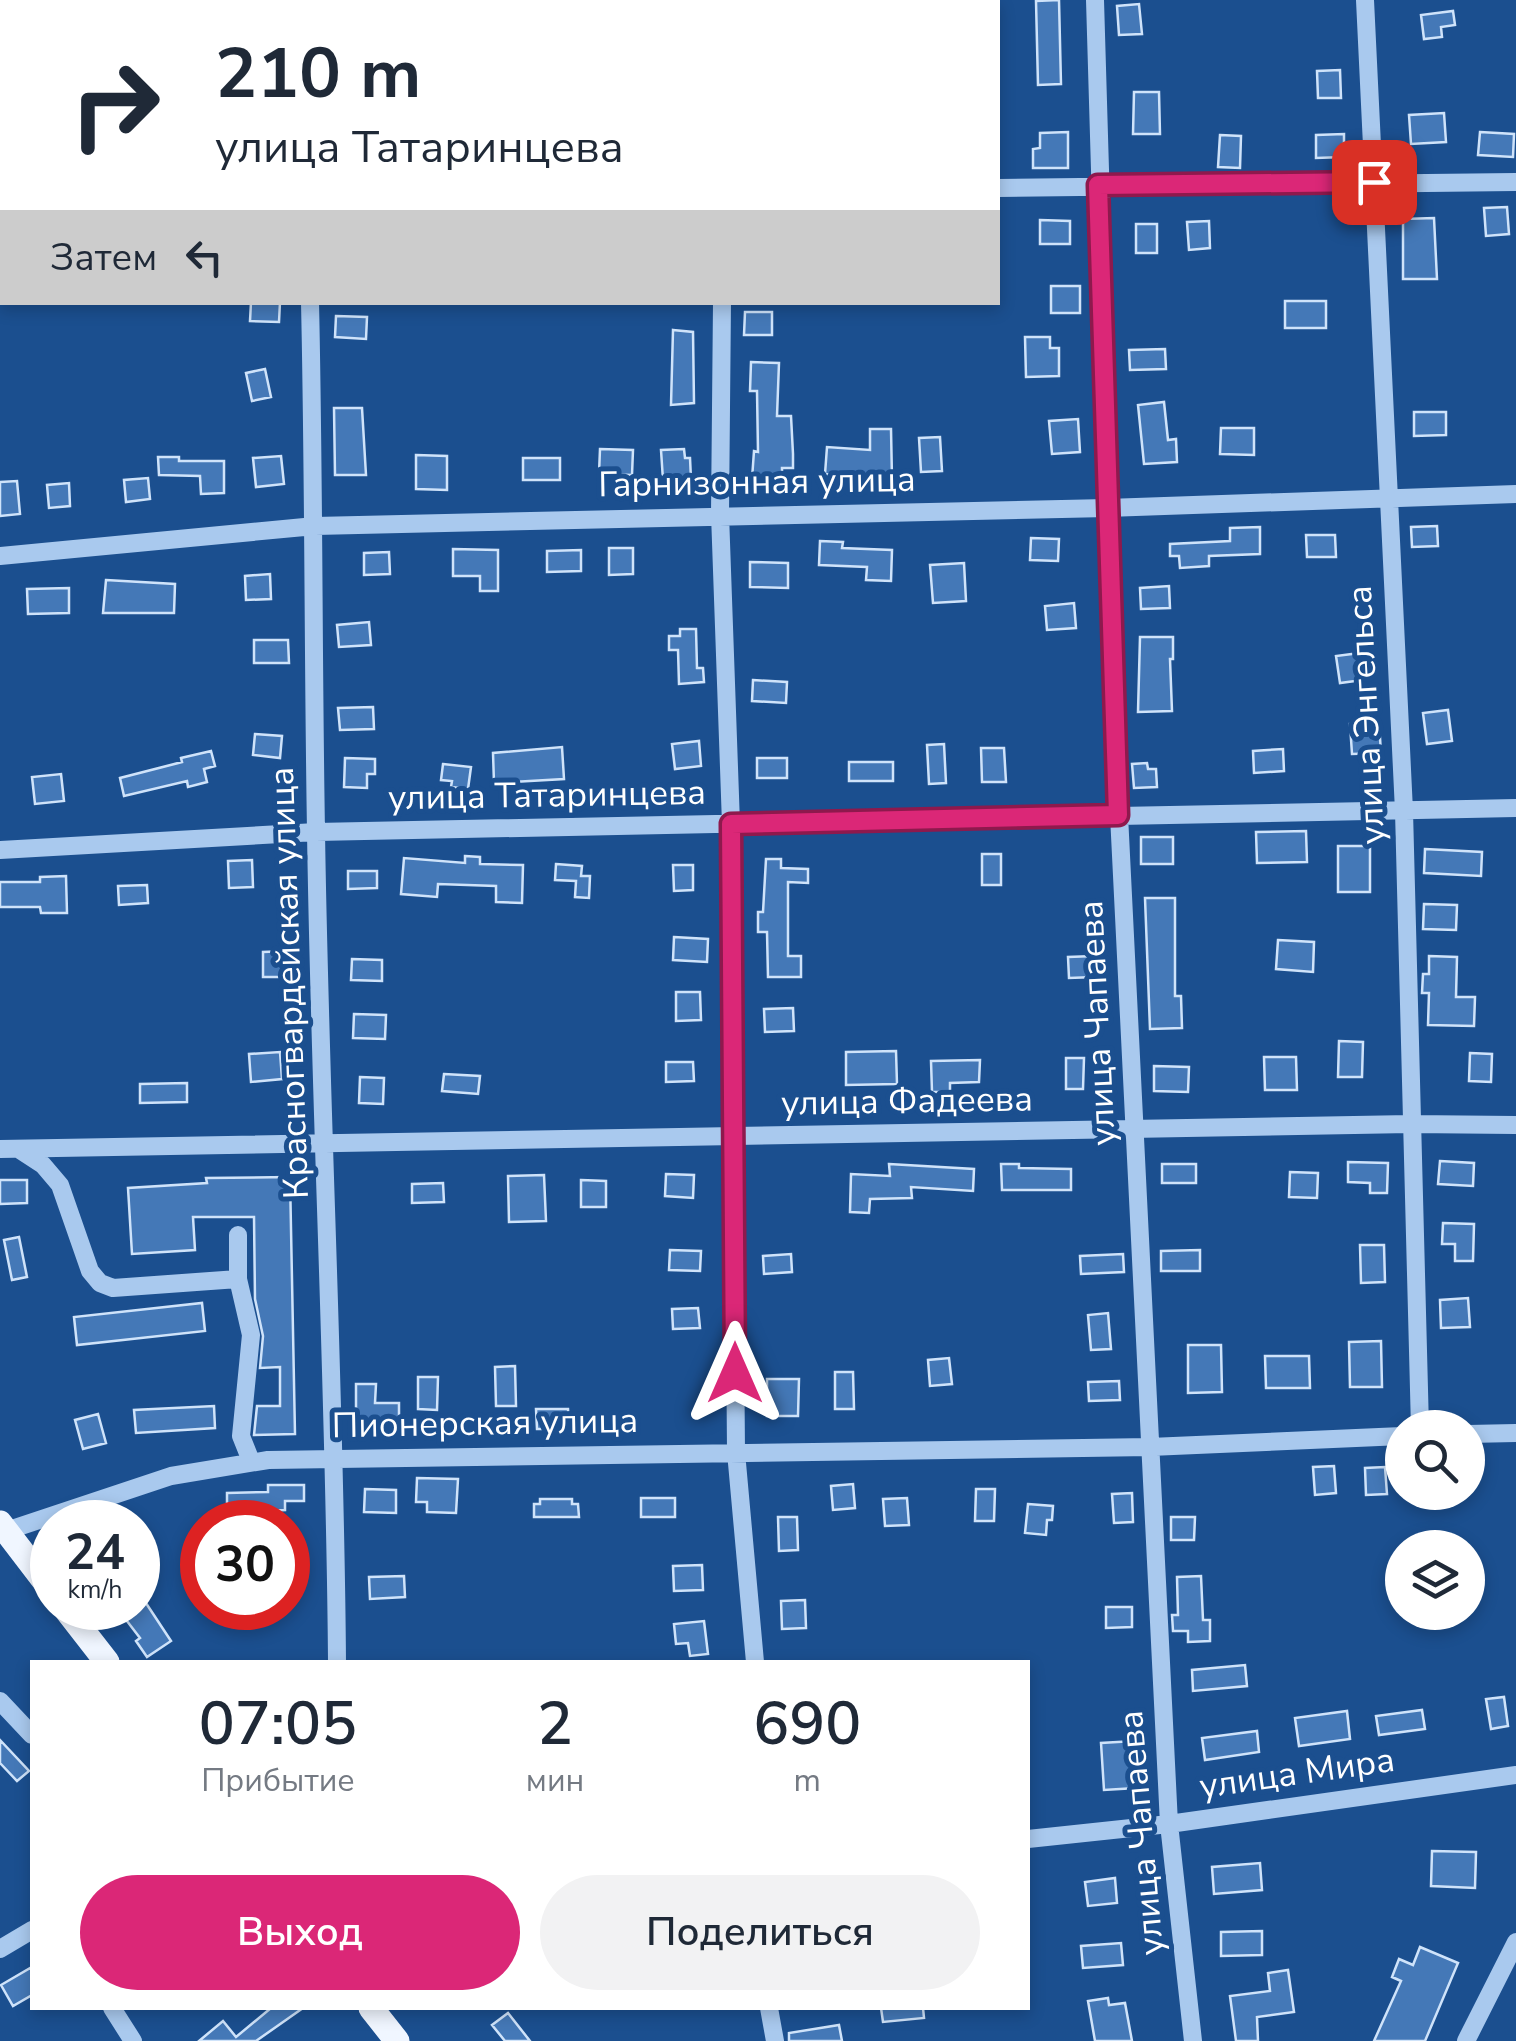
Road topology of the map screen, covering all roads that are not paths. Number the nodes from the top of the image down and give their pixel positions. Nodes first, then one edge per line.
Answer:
1 (1096, 0) edge
2 (1365, 0) edge
3 (1374, 182) junction
4 (1516, 182) edge
5 (1098, 185) junction
6 (1000, 188) edge
7 (310, 305) edge
8 (722, 305) edge
9 (1516, 494) edge
10 (1388, 500) junction
11 (1108, 508) junction
12 (720, 514) junction
13 (315, 526) junction
14 (0, 556) edge
15 (1516, 808) edge
16 (1404, 811) junction
17 (1118, 815) junction
18 (731, 824) junction
19 (316, 832) junction
20 (0, 850) edge
21 (1410, 1124) junction
22 (1516, 1125) edge
23 (1136, 1129) junction
24 (734, 1137) junction
25 (326, 1146) junction
26 (9, 1149) edge
27 (238, 1235) dead end
28 (238, 1279) junction
29 (1419, 1410) edge
30 (1516, 1433) edge
31 (1485, 1434) edge
32 (1385, 1437) edge
33 (1150, 1447) junction
34 (736, 1452) junction
35 (335, 1456) junction
36 (251, 1462) junction
37 (2, 1529) edge
38 (30, 1564) edge
39 (82, 1630) edge
40 (105, 1660) edge
41 (337, 1660) edge
42 (754, 1660) edge
43 (0, 1701) edge
44 (30, 1733) edge
45 (1516, 1775) edge
46 (1169, 1824) junction
47 (1030, 1838) edge
48 (30, 1931) edge
49 (1516, 1942) edge
50 (0, 1949) edge
51 (113, 2010) edge
52 (374, 2010) edge
53 (769, 2010) edge
54 (133, 2041) edge
55 (397, 2041) edge
56 (774, 2041) edge
57 (1193, 2041) edge
58 (1466, 2041) edge

1 - 5 street, улица Чапаева
2 - 3 street, улица Энгельса
3 - 4 street
3 - 5 street
3 - 10 street, улица Энгельса
5 - 6 street
5 - 11 street, улица Чапаева
7 - 13 street, Красногвардейская улица
8 - 12 street
9 - 10 street, Гарнизонная улица
10 - 11 street, Гарнизонная улица
10 - 16 street, улица Энгельса
11 - 12 street, Гарнизонная улица
11 - 17 street, улица Чапаева
12 - 13 street, Гарнизонная улица
12 - 18 street
13 - 14 street, Гарнизонная улица
13 - 19 street, Красногвардейская улица
15 - 16 street, улица Татаринцева
16 - 17 street, улица Татаринцева
16 - 21 street, улица Энгельса
17 - 18 street, улица Татаринцева
17 - 23 street, улица Чапаева
18 - 19 street, улица Татаринцева
18 - 24 street
19 - 20 street, улица Татаринцева
19 - 25 street, Красногвардейская улица
21 - 22 street, улица Фадеева
21 - 23 street, улица Фадеева
21 - 29 street, улица Энгельса
23 - 24 street, улица Фадеева
23 - 33 street, улица Чапаева
24 - 25 street, улица Фадеева
24 - 34 street
25 - 26 street, улица Фадеева
25 - 35 street, Красногвардейская улица
26 - 28 street
27 - 28 street
28 - 36 street
30 - 31 street
32 - 33 street, Пионерская улица
33 - 34 street, Пионерская улица
33 - 46 street, улица Чапаева
34 - 35 street, Пионерская улица
34 - 42 street
35 - 36 street, Пионерская улица
35 - 41 street, Красногвардейская улица
36 - 37 street, Пионерская улица
37 - 38 main road
39 - 40 main road
43 - 44 street
45 - 46 street, улица Мира
46 - 47 street, улица Мира
46 - 57 street, улица Чапаева
48 - 50 street
49 - 58 street
51 - 54 street
52 - 55 main road
53 - 56 street

